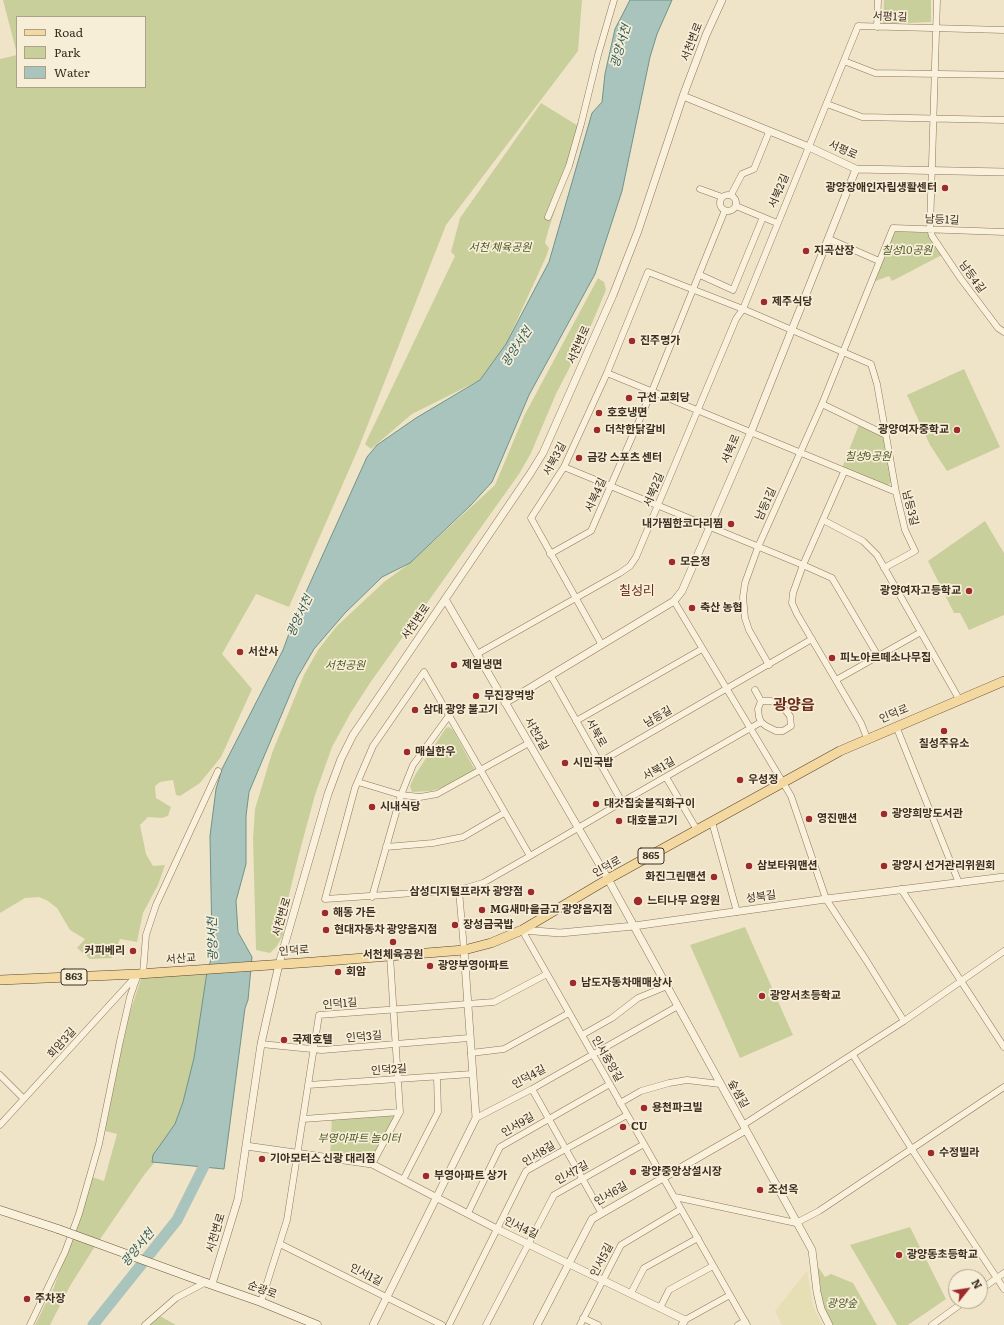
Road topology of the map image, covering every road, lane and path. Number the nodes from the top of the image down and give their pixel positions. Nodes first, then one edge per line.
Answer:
1 (614, 0) edge
2 (722, 0) edge
3 (878, 0) edge
4 (937, 0) edge
5 (877, 27) junction
6 (936, 28) junction
7 (1004, 30) edge
8 (844, 61) junction
9 (935, 74) junction
10 (1004, 75) edge
11 (683, 96) junction
12 (827, 104) junction
13 (934, 120) junction
14 (1004, 120) edge
15 (769, 132) junction
16 (809, 147) junction
17 (856, 169) junction
18 (933, 171) junction
19 (1004, 172) edge
20 (700, 189) dead end
21 (731, 195) junction
22 (722, 197) junction
23 (736, 206) junction
24 (725, 210) junction
25 (548, 217) dead end
26 (763, 217) junction
27 (777, 223) junction
28 (930, 229) junction
29 (1004, 232) edge
30 (829, 239) junction
31 (879, 261) junction
32 (700, 275) junction
33 (693, 291) junction
34 (743, 309) junction
35 (792, 330) junction
36 (1003, 330) edge
37 (842, 352) junction
38 (607, 373) junction
39 (652, 391) junction
40 (822, 404) junction
41 (698, 410) junction
42 (750, 432) junction
43 (886, 435) junction
44 (799, 454) junction
45 (564, 467) junction
46 (844, 472) junction
47 (611, 487) junction
48 (896, 492) junction
49 (658, 506) junction
50 (823, 520) junction
51 (710, 527) junction
52 (758, 547) junction
53 (550, 554) junction
54 (804, 565) junction
55 (884, 568) junction
56 (576, 598) junction
57 (445, 599) junction
58 (674, 601) junction
59 (921, 632) junction
60 (812, 639) junction
61 (602, 645) junction
62 (702, 649) junction
63 (477, 654) junction
64 (878, 656) junction
65 (769, 665) junction
66 (551, 676) junction
67 (836, 680) junction
68 (1004, 680) edge
69 (727, 689) junction
70 (755, 690) dead end
71 (959, 699) junction
72 (761, 701) junction
73 (506, 703) junction
74 (448, 717) junction
75 (576, 721) junction
76 (762, 722) junction
77 (896, 726) junction
78 (750, 728) junction
79 (868, 738) junction
80 (529, 743) junction
81 (600, 762) junction
82 (218, 771) dead end
83 (480, 771) junction
84 (666, 776) junction
85 (358, 782) junction
86 (782, 783) junction
87 (402, 795) junction
88 (622, 802) junction
89 (504, 813) junction
90 (712, 822) junction
91 (578, 828) junction
92 (697, 830) junction
93 (386, 847) junction
94 (530, 856) junction
95 (1004, 877) edge
96 (608, 879) junction
97 (959, 883) junction
98 (901, 889) junction
99 (459, 890) junction
100 (372, 897) junction
101 (826, 899) junction
102 (737, 912) junction
103 (634, 926) junction
104 (522, 930) junction
105 (464, 950) junction
106 (1004, 951) edge
107 (390, 956) junction
108 (280, 964) junction
109 (264, 965) joint
110 (143, 974) junction
111 (547, 974) junction
112 (0, 980) edge
113 (960, 981) junction
114 (667, 986) junction
115 (468, 1004) junction
116 (678, 1006) junction
117 (394, 1009) junction
118 (569, 1013) junction
119 (904, 1021) junction
120 (582, 1035) junction
121 (469, 1038) junction
122 (261, 1044) junction
123 (397, 1044) junction
124 (1004, 1047) edge
125 (313, 1050) junction
126 (471, 1053) junction
127 (593, 1054) junction
128 (853, 1055) junction
129 (472, 1074) junction
130 (0, 1075) edge
131 (437, 1077) junction
132 (399, 1080) junction
133 (610, 1084) junction
134 (720, 1084) junction
135 (308, 1085) junction
136 (1004, 1087) edge
137 (532, 1089) junction
138 (23, 1098) junction
139 (620, 1103) junction
140 (400, 1112) junction
141 (627, 1115) junction
142 (303, 1118) junction
143 (476, 1118) junction
144 (549, 1118) junction
145 (0, 1125) edge
146 (744, 1128) junction
147 (644, 1144) junction
148 (246, 1146) junction
149 (911, 1148) junction
150 (566, 1149) junction
151 (296, 1154) junction
152 (372, 1164) junction
153 (663, 1177) junction
154 (582, 1179) junction
155 (403, 1180) junction
156 (436, 1197) junction
157 (675, 1198) junction
158 (681, 1209) junction
159 (0, 1210) edge
160 (601, 1212) junction
161 (468, 1213) junction
162 (796, 1223) junction
163 (497, 1229) junction
164 (698, 1238) junction
165 (280, 1244) junction
166 (530, 1244) junction
167 (568, 1263) junction
168 (713, 1266) junction
169 (1004, 1273) edge
170 (997, 1278) junction
171 (603, 1280) junction
172 (209, 1283) junction
173 (988, 1284) edge
174 (1004, 1289) edge
175 (631, 1293) junction
176 (730, 1294) junction
177 (388, 1298) junction
178 (261, 1302) junction
179 (660, 1308) junction
180 (954, 1309) edge
181 (583, 1318) junction
182 (684, 1322) edge
183 (746, 1323) edge
184 (30, 1325) edge
185 (145, 1325) edge
186 (317, 1325) edge
187 (374, 1325) edge
188 (442, 1325) edge
189 (449, 1325) edge
190 (486, 1325) edge
191 (537, 1325) edge
192 (580, 1325) edge
193 (598, 1325) edge
194 (738, 1325) edge
195 (829, 1325) edge
196 (932, 1325) edge

1 - 25 street
2 - 11 street, 서천변로
3 - 5 street
4 - 6 street
5 - 6 street, 서평1길
5 - 8 street, 서평1길
6 - 7 street, 서평1길
6 - 9 street
8 - 9 street
8 - 12 street, 서평1길
9 - 10 street
9 - 13 street
11 - 15 street, 서평로
11 - 57 street, 서천변로
12 - 13 street
12 - 16 street, 서평1길
13 - 14 street
13 - 18 street
15 - 16 street, 서평로
15 - 21 street
16 - 17 street, 서평로
16 - 27 street, 서북2길
17 - 18 street, 서평로
17 - 30 street, 서북로
18 - 19 street, 서평로
18 - 28 street
20 - 22 street
21 - 22 street
21 - 23 street
22 - 24 street
23 - 24 street
23 - 26 street
24 - 32 street, 서북4길
26 - 27 street
26 - 32 street
27 - 34 street, 서북2길
28 - 29 street, 남등1길
28 - 31 street, 남등1길
28 - 36 street, 남등4길
30 - 31 street
30 - 35 street, 서북로
31 - 37 street, 남등1길
32 - 33 street, 서북4길
33 - 34 street
33 - 38 street, 서북3길
33 - 39 street, 서북4길
34 - 35 street
34 - 41 street, 서북2길
35 - 37 street
35 - 42 street, 서북로
37 - 40 street, 남등1길
37 - 43 street, 남등3길
38 - 39 street
38 - 45 street, 서북3길
39 - 41 street
39 - 47 street, 서북4길
40 - 43 street
40 - 44 street, 남등1길
41 - 42 street
41 - 49 street, 서북2길
42 - 44 street
42 - 51 street, 서북로
43 - 48 street, 남등3길
44 - 46 street
44 - 52 street, 남등1길
45 - 47 street
45 - 53 street, 서북3길
46 - 48 street
46 - 50 street
47 - 49 street
47 - 53 street, 서북4길
48 - 55 street, 남등3길
49 - 51 street
49 - 56 street, 서북2길
50 - 54 street
50 - 55 street
51 - 52 street
51 - 58 street, 서북로
52 - 54 street
52 - 65 street, 남등1길
53 - 56 street, 서북3길
54 - 60 street
54 - 64 street
55 - 59 street
56 - 61 street, 서북3길
56 - 63 street, 서북2길
57 - 63 street, 서천2길
57 - 108 street, 서천변로
58 - 61 street, 서북로
58 - 62 street
59 - 64 street
59 - 71 street
60 - 65 street, 남등길
60 - 67 street
61 - 66 street, 서북로
62 - 69 street
62 - 75 street
63 - 73 street, 서천2길
64 - 67 street
65 - 69 street, 남등길
66 - 73 street, 서북로
66 - 75 street, 서북로
67 - 79 street
68 - 71 main road, 인덕로 / 865
69 - 78 street
69 - 81 street, 남등길
70 - 72 street
71 - 77 main road, 인덕로 / 865
72 - 76 street
72 - 76 street
73 - 80 street, 서천2길
74 - 83 street
74 - 85 street
74 - 87 street
75 - 81 street, 서북로
76 - 78 street, 서북1길
77 - 79 main road, 인덕로 / 865
77 - 97 street
78 - 84 street, 서북1길
78 - 86 street
79 - 86 main road, 인덕로 / 865
80 - 83 street
80 - 91 street, 서천2길
81 - 88 street, 서북로
82 - 110 street
83 - 87 street
83 - 89 street
84 - 88 street, 서북1길
84 - 92 street
85 - 87 street
85 - 100 street, 서북1길
86 - 90 main road, 인덕로 / 865
86 - 101 street
87 - 93 street
88 - 91 street, 서북1길
89 - 93 street
89 - 94 street
90 - 92 main road, 인덕로 / 865
90 - 102 street
91 - 94 street, 서북1길
91 - 96 street, 서천2길
92 - 96 main road, 인덕로 / 865
93 - 100 street
94 - 99 street, 서북1길
95 - 97 street, 성북길
96 - 103 street, 숲샘길
96 - 104 main road, 인덕로 / 865
97 - 98 street, 성북길
98 - 101 street, 성북길
98 - 113 street
99 - 100 street, 서북1길
99 - 105 street
101 - 102 street, 성북길
101 - 119 street
102 - 103 street, 성북길
103 - 104 street, 성북길
103 - 114 street, 숲샘길
104 - 105 main road, 인덕로 / 865
104 - 111 street, 인서중앙길
105 - 107 main road, 인덕로 / 865
105 - 115 street
106 - 113 street
107 - 108 main road, 인덕로 / 865
107 - 117 street
108 - 109 main road, 인덕로 / 865
108 - 122 street, 서천변로
109 - 110 main road, 서산교
110 - 112 main road, 863
110 - 138 street, 회암3길
110 - 184 street
111 - 115 street
111 - 118 street, 인서중앙길
113 - 119 street
113 - 124 street
114 - 116 street, 숲샘길
114 - 120 street
115 - 117 street, 인덕1길
115 - 121 street
116 - 127 street, 인덕4길
116 - 134 street, 숲샘길
117 - 123 street
117 - 125 street, 인덕1길
118 - 120 street, 인서중앙길
118 - 126 street
119 - 128 street
120 - 127 street, 인서중앙길
121 - 123 street, 인덕3길
121 - 126 street
122 - 125 street, 인덕3길
122 - 148 street, 서천변로
123 - 125 street, 인덕3길
123 - 132 street
125 - 135 street, 인덕1길
126 - 129 street
127 - 133 street, 인서중앙길
127 - 137 street, 인덕4길
128 - 146 street
128 - 149 street
129 - 131 street, 인덕2길
129 - 143 street
130 - 138 street
131 - 132 street, 인덕2길
131 - 155 street
132 - 135 street, 인덕2길
132 - 140 street
133 - 139 street, 인서중앙길
133 - 144 street, 인서9길
134 - 139 street
134 - 146 street, 숲샘길
135 - 142 street, 인덕1길
136 - 149 street
137 - 143 street, 인덕4길
137 - 144 street
138 - 145 street, 회암3길
139 - 141 street, 인서중앙길
140 - 142 street
140 - 152 street
141 - 147 street, 인서중앙길
141 - 150 street, 인서8길
142 - 151 street, 인덕1길
143 - 156 street
144 - 150 street
144 - 161 street, 인서9길
146 - 153 street, 인서6길
146 - 162 street, 숲샘길
147 - 153 street, 인서중앙길
147 - 154 street, 인서7길
148 - 151 street, 인서4길
148 - 172 street, 서천변로
149 - 162 street
149 - 170 street
150 - 154 street
150 - 163 street, 인서8길
151 - 152 street, 인서4길
151 - 165 street, 인덕1길
152 - 155 street, 인서4길
153 - 157 street, 인서중앙길
153 - 160 street, 인서6길
154 - 160 street
154 - 166 street, 인서7길
155 - 156 street, 인서4길
156 - 161 street, 인서4길
156 - 177 street
157 - 158 street, 인서중앙길
157 - 162 street
158 - 164 street, 인서중앙길
158 - 171 street, 인서5길
159 - 172 main road, 순광로, bridge
160 - 167 street, 인서6길
161 - 163 street, 인서4길
162 - 195 street, 숲샘길
163 - 166 street, 인서4길
163 - 189 street, 인서8길
164 - 168 street, 인서중앙길
164 - 175 street
165 - 177 street, 인서1길
165 - 178 street, 인덕1길
166 - 167 street, 인서4길
166 - 190 street, 인서7길
167 - 171 street, 인서4길
167 - 191 street, 인서6길
168 - 176 street, 인서중앙길
168 - 179 street
169 - 170 street
170 - 173 street
170 - 174 street
171 - 175 street, 인서4길
171 - 181 street, 인서5길
172 - 178 main road, 순광로
172 - 185 street
175 - 179 street, 인서4길
176 - 182 street, 인서4길
176 - 183 street, 인서중앙길
177 - 187 street
177 - 188 street, 인서1길
178 - 186 main road, 순광로
179 - 182 street, 인서4길
180 - 196 street
181 - 192 street, 인서5길
181 - 193 street
183 - 194 street

